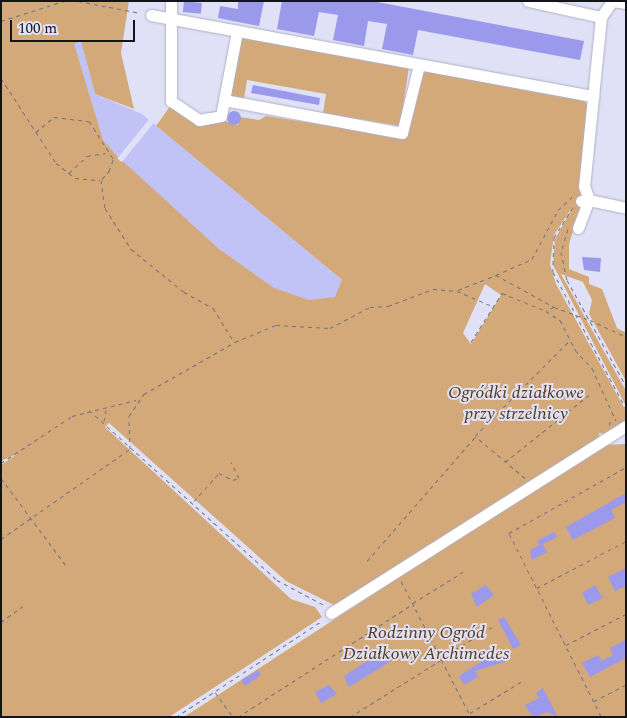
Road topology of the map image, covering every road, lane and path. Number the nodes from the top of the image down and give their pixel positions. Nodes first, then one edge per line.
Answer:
1 (64, 1) edge
2 (78, 1) edge
3 (171, 1) edge
4 (528, 1) edge
5 (626, 3) edge
6 (151, 14) joint
7 (601, 17) junction
8 (170, 18) junction
9 (1, 21) edge
10 (236, 31) junction
11 (419, 65) junction
12 (1, 78) edge
13 (594, 96) junction
14 (224, 100) junction
15 (36, 133) junction
16 (106, 154) junction
17 (68, 174) junction
18 (101, 180) junction
19 (581, 200) junction
20 (626, 208) edge
21 (574, 226) joint
22 (496, 275) junction
23 (457, 291) junction
24 (492, 306) junction
25 (554, 307) junction
26 (546, 311) junction
27 (574, 315) junction
28 (589, 320) junction
29 (626, 337) edge
30 (570, 340) junction
31 (235, 342) junction
32 (471, 342) dead end
33 (626, 386) edge
34 (589, 395) dead end
35 (137, 400) junction
36 (626, 409) edge
37 (89, 410) junction
38 (106, 410) junction
39 (613, 414) dead end
40 (104, 423) junction
41 (626, 426) edge
42 (475, 436) junction
43 (131, 447) junction
44 (231, 462) dead end
45 (505, 462) junction
46 (1, 463) edge
47 (626, 467) edge
48 (1, 478) edge
49 (529, 482) dead end
50 (182, 491) junction
51 (180, 494) dead end
52 (193, 501) junction
53 (30, 519) junction
54 (1, 539) edge
55 (626, 541) edge
56 (367, 560) dead end
57 (67, 567) dead end
58 (463, 572) dead end
59 (398, 577) dead end
60 (536, 588) junction
61 (413, 604) junction
62 (23, 606) dead end
63 (331, 613) junction
64 (626, 614) edge
65 (1, 622) edge
66 (492, 627) dead end
67 (565, 646) junction
68 (441, 659) junction
69 (524, 680) dead end
70 (626, 685) edge
71 (215, 691) junction
72 (594, 702) junction
73 (470, 715) edge
74 (601, 716) edge
75 (176, 717) edge
76 (234, 717) edge
77 (238, 717) edge
78 (350, 717) edge
79 (466, 717) edge

1 - 9 path
2 - 6 path
3 - 8 lane
4 - 7 lane
5 - 7 lane
6 - 8 lane
7 - 13 lane
8 - 10 lane
8 - 14 lane
10 - 11 lane
10 - 14 lane
11 - 13 lane
11 - 14 lane
12 - 15 path
13 - 19 lane
15 - 16 path
15 - 17 path
16 - 17 path
16 - 18 path
17 - 18 path
18 - 31 path
19 - 20 lane
19 - 21 lane
19 - 22 path
19 - 27 path
21 - 28 path
22 - 23 path
22 - 25 path
23 - 24 path
23 - 31 path
24 - 26 path
24 - 32 path
25 - 26 path
25 - 27 path
26 - 30 path
27 - 28 path
27 - 36 path
28 - 29 path
28 - 33 path
30 - 39 path
30 - 42 path
31 - 35 path
34 - 45 path
35 - 38 path
35 - 43 path
37 - 38 path
37 - 40 path
37 - 46 path
38 - 40 path
40 - 43 path
41 - 63 lane
42 - 45 path
42 - 56 path
43 - 50 path
43 - 53 path
44 - 52 path
45 - 49 path
47 - 60 path
48 - 53 path
50 - 51 path
50 - 52 path
52 - 63 path
53 - 54 path
53 - 57 path
55 - 60 path
58 - 61 path
59 - 61 path
60 - 67 path
61 - 68 path
61 - 77 path
62 - 65 path
63 - 71 path
64 - 67 path
66 - 68 path
67 - 72 path
68 - 73 path
68 - 78 path
69 - 73 path
70 - 72 path
71 - 75 path
71 - 76 path
72 - 74 path
73 - 79 path

